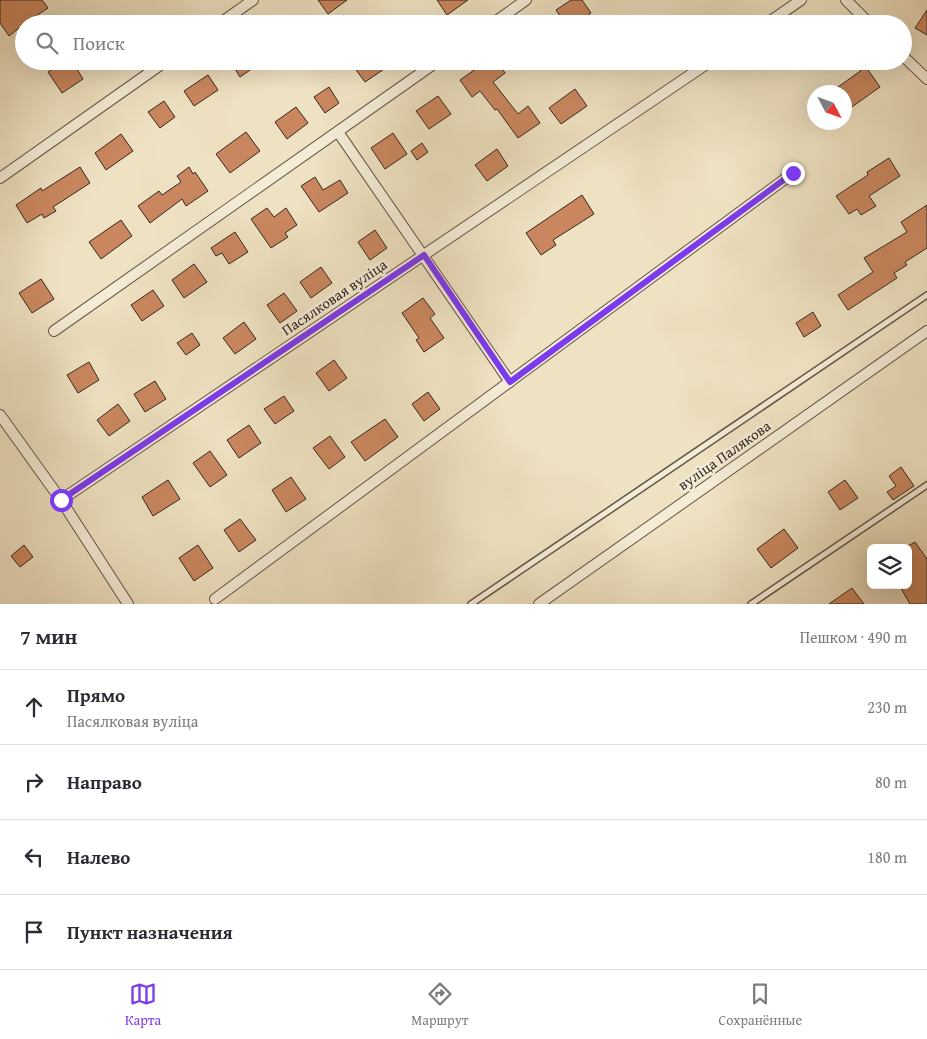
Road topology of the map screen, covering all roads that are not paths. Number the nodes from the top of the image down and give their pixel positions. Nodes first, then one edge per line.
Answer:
1 (253, 0) edge
2 (526, 0) edge
3 (802, 0) edge
4 (846, 0) edge
5 (232, 15) edge
6 (505, 15) edge
7 (780, 15) edge
8 (861, 15) edge
9 (912, 65) edge
10 (153, 70) edge
11 (425, 70) edge
12 (698, 70) edge
13 (927, 79) edge
14 (338, 132) junction
15 (793, 173) dead end
16 (0, 178) edge
17 (424, 255) junction
18 (927, 295) edge
19 (54, 331) dead end
20 (927, 331) edge
21 (510, 382) junction
22 (0, 415) edge
23 (927, 485) edge
24 (61, 500) junction
25 (215, 599) dead end
26 (128, 604) edge
27 (471, 604) edge
28 (538, 604) edge
29 (751, 604) edge

1 - 5 street
2 - 6 street
3 - 7 street
4 - 8 street
9 - 13 street
10 - 16 street
11 - 14 street
12 - 17 street, Пасялковая вуліца
14 - 17 street
14 - 19 street
15 - 21 street
17 - 21 street
17 - 24 street, Пасялковая вуліца
18 - 27 lane
20 - 28 street, вуліца Палякова
21 - 25 street
22 - 24 street
23 - 29 lane
24 - 26 street

